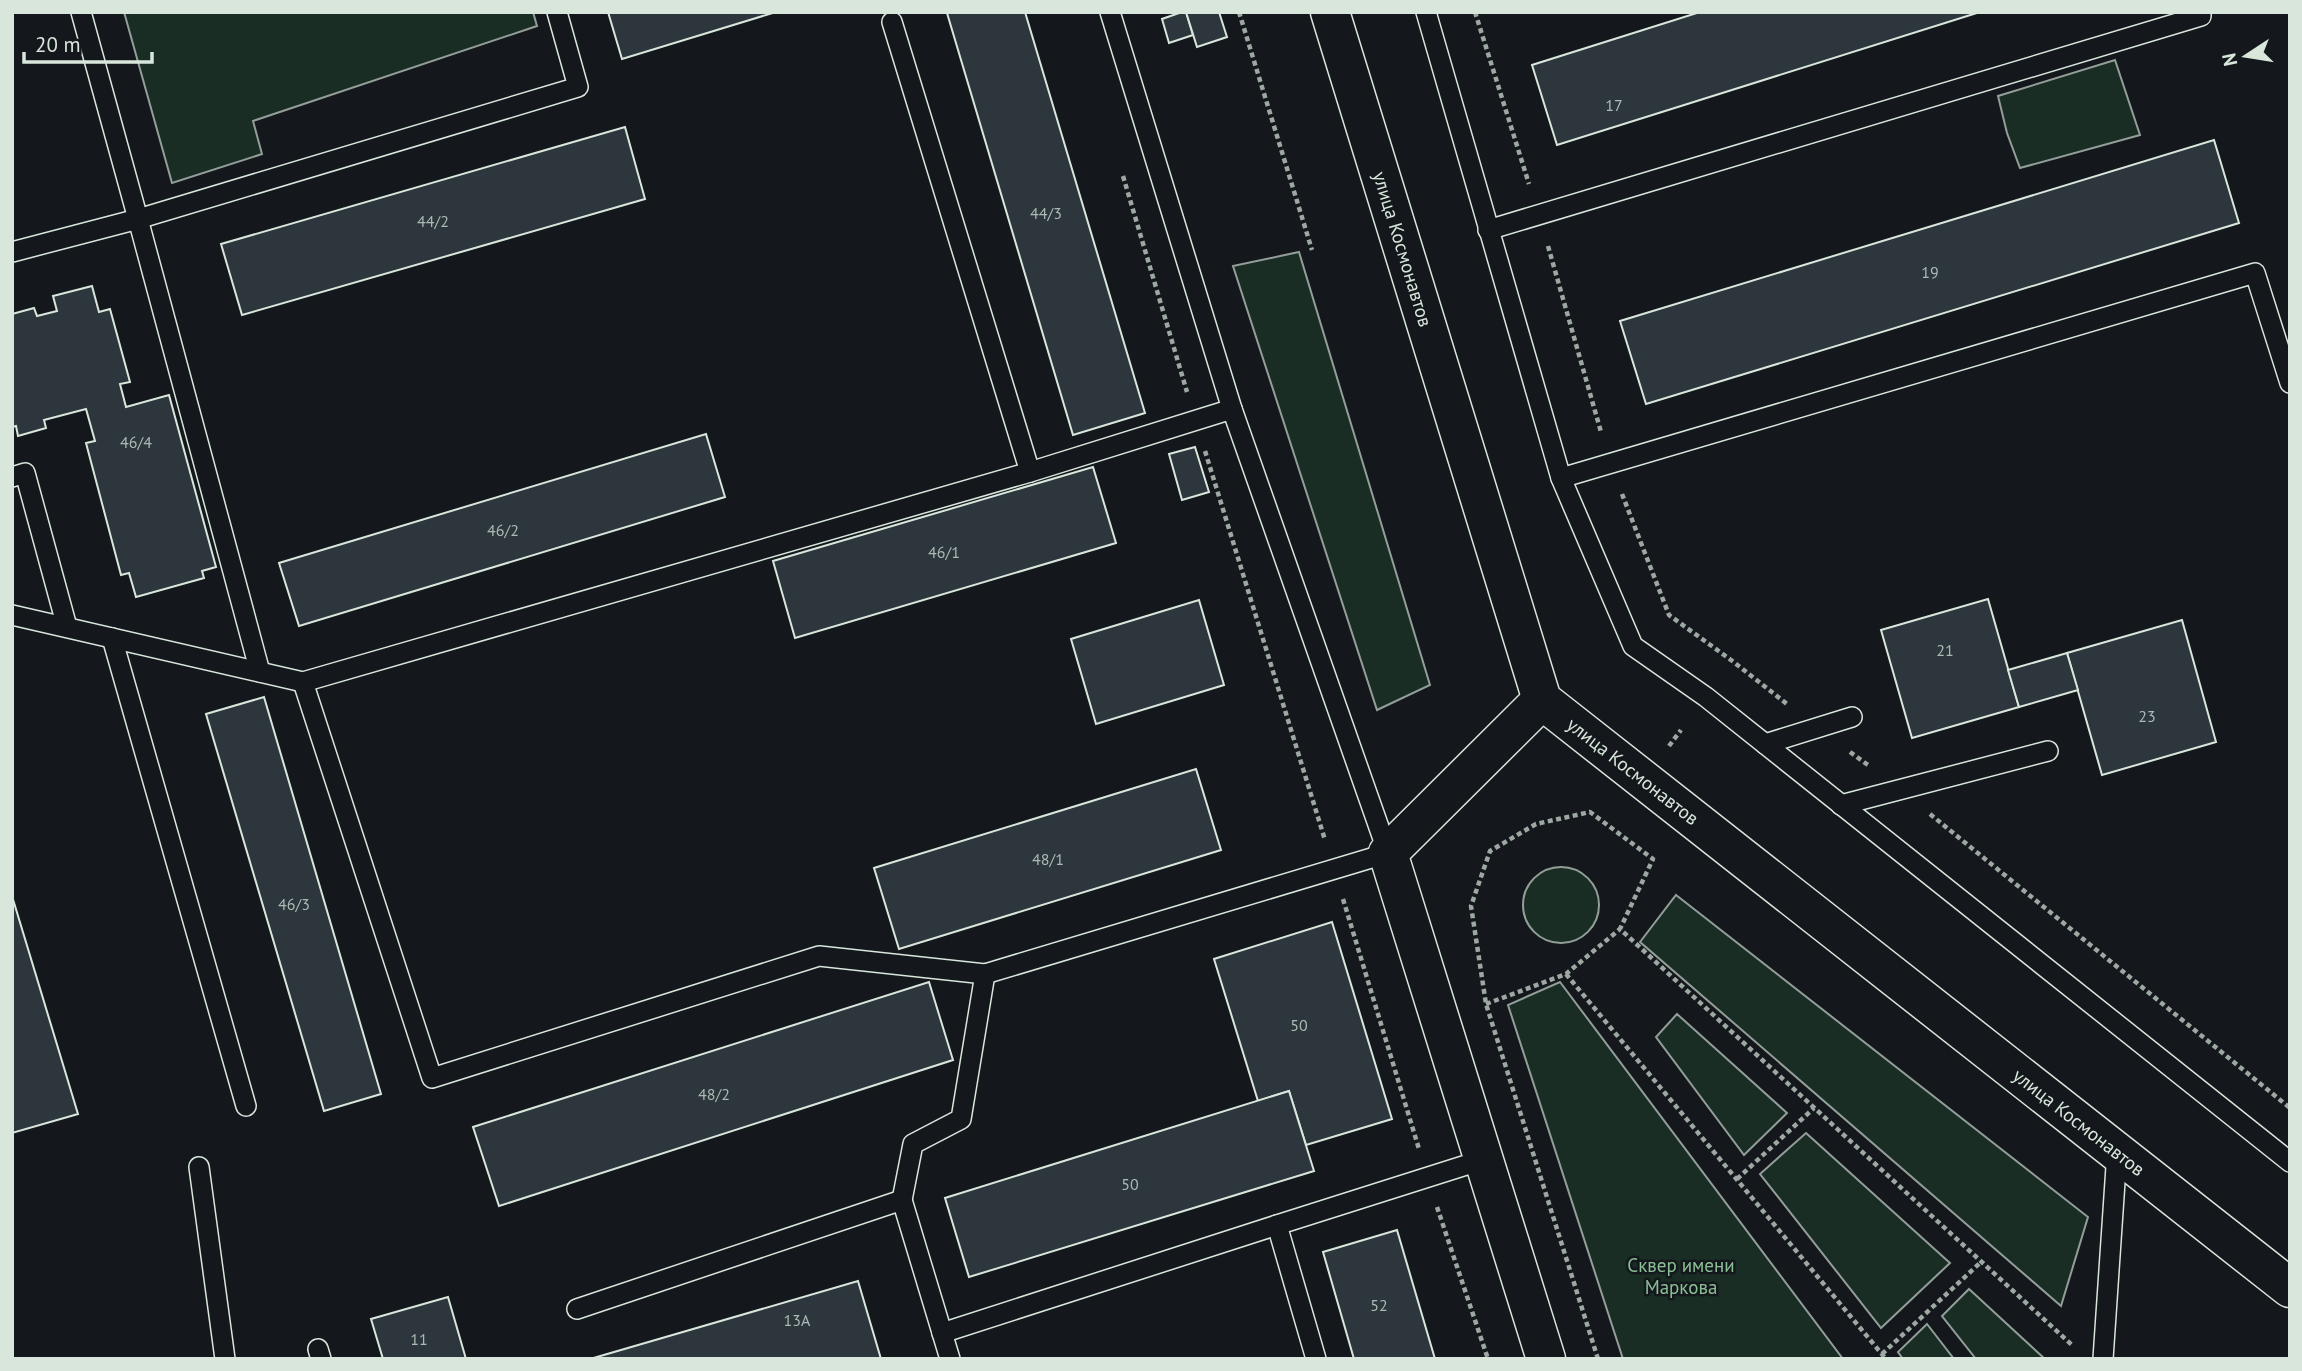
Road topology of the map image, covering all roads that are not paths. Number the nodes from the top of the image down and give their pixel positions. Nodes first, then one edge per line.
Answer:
1 (80, 12) edge
2 (557, 12) edge
3 (1110, 12) edge
4 (1329, 12) edge
5 (1426, 12) edge
6 (2205, 13) edge
7 (892, 22) dead end
8 (138, 219) junction
9 (1488, 230) junction
10 (12, 252) edge
11 (2290, 383) edge
12 (1232, 409) junction
13 (1030, 472) junction
14 (12, 477) edge
15 (1561, 478) junction
16 (12, 615) edge
17 (67, 627) junction
18 (112, 638) junction
19 (260, 672) junction
20 (303, 682) junction
21 (1542, 700) junction
22 (1852, 716) dead end
23 (1765, 744) junction
24 (2048, 751) dead end
25 (1841, 805) junction
26 (1388, 853) junction
27 (985, 974) junction
28 (246, 1106) dead end
29 (2117, 1152) junction
30 (1482, 1160) junction
31 (2290, 1162) edge
32 (199, 1167) dead end
33 (902, 1200) junction
34 (1277, 1225) junction
35 (2290, 1288) edge
36 (577, 1309) dead end
37 (942, 1332) junction
38 (225, 1359) edge
39 (950, 1359) edge
40 (1316, 1359) edge
41 (1546, 1359) edge
42 (2103, 1359) edge

1 - 8 lane
2 - 8 lane
3 - 12 lane
4 - 21 main road, улица Космонавтов
5 - 9 lane
6 - 9 lane
7 - 13 lane
8 - 10 lane
8 - 19 lane
9 - 15 lane
11 - 15 lane
12 - 13 lane
12 - 26 lane
13 - 20 lane
14 - 17 lane
15 - 23 lane
16 - 17 lane
17 - 18 lane
18 - 19 lane
18 - 28 lane
19 - 20 lane
20 - 27 lane
21 - 26 main road
21 - 29 main road, улица Космонавтов
22 - 23 lane
23 - 25 lane
24 - 25 lane
25 - 31 lane
26 - 27 lane
26 - 30 main road
27 - 33 lane
29 - 35 main road, улица Космонавтов
29 - 42 lane
30 - 34 lane
30 - 41 main road
32 - 38 lane
33 - 36 lane
33 - 37 lane
34 - 37 lane
34 - 40 lane
37 - 39 lane

